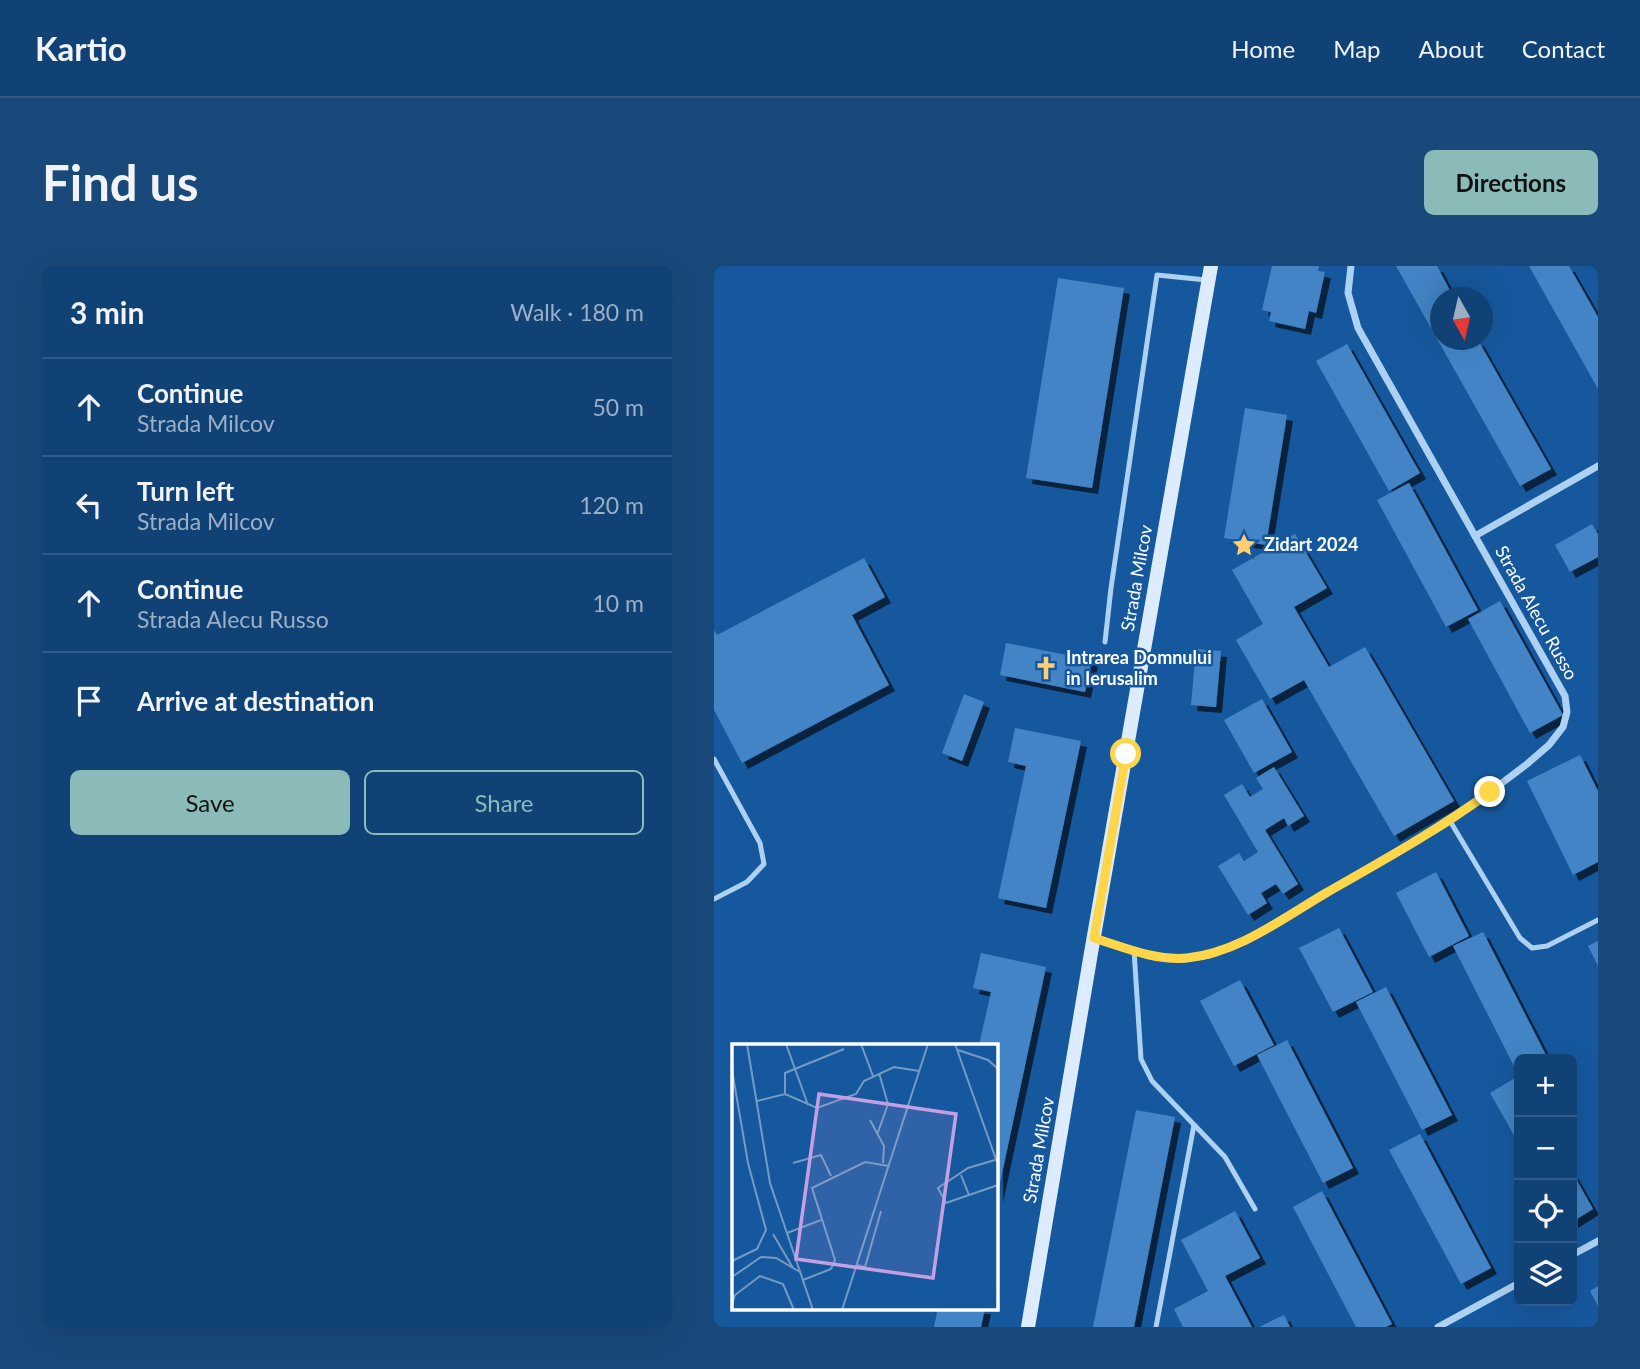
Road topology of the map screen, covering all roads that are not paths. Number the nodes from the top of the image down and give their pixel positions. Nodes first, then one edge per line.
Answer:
1 (1351, 266) edge
2 (1210, 273) edge
3 (1598, 466) edge
4 (1475, 536) junction
5 (1105, 642) dead end
6 (714, 758) edge
7 (1450, 821) junction
8 (714, 899) edge
9 (1598, 920) edge
10 (1094, 938) junction
11 (1134, 950) junction
12 (1194, 1125) junction
13 (1255, 1209) dead end
14 (1598, 1241) edge
15 (1577, 1252) edge
16 (1514, 1286) edge
17 (1028, 1327) edge
18 (1156, 1327) edge
19 (1438, 1327) edge

1 - 4 street, Strada Alecu Russo
2 - 5 lane
2 - 10 main road, Strada Milcov
3 - 4 street, Strada Alecu Russo
4 - 7 street, Strada Alecu Russo
6 - 8 lane
7 - 9 lane
7 - 11 street
10 - 11 street
10 - 17 main road, Strada Milcov
11 - 12 lane
12 - 13 lane
12 - 18 lane
14 - 15 street
16 - 19 street

